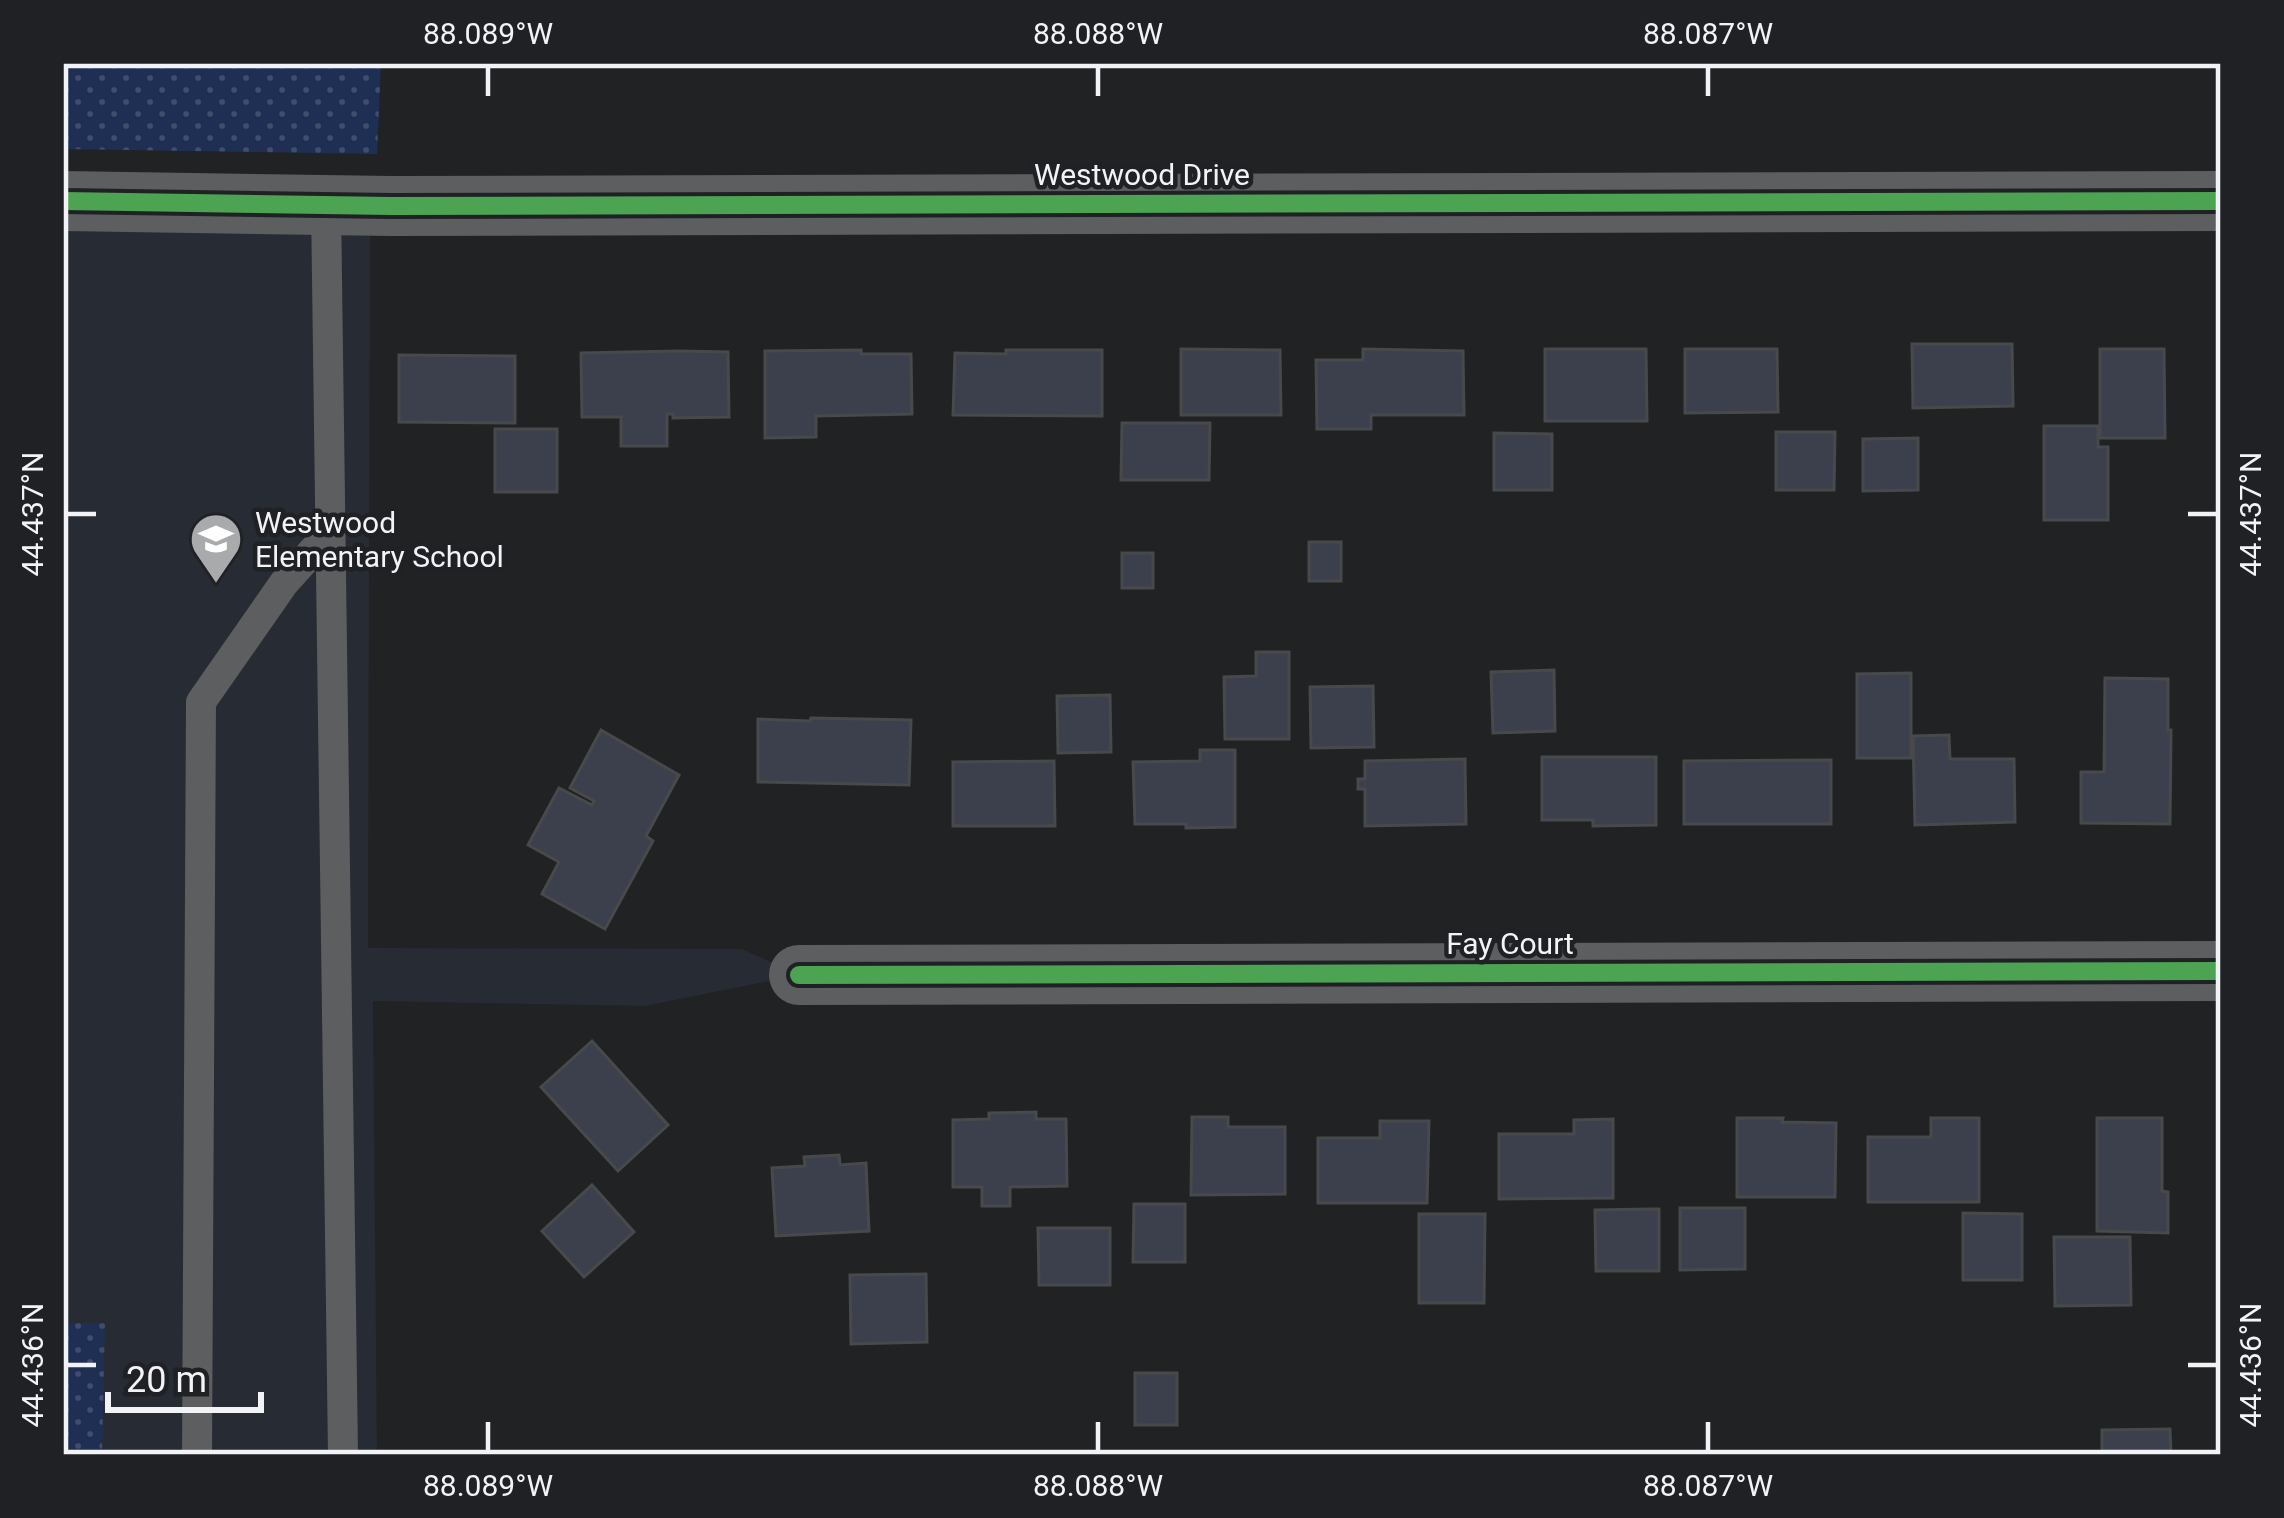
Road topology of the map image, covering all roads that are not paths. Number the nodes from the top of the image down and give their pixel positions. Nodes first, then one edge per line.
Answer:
1 (63, 201) edge
2 (2221, 201) edge
3 (326, 206) junction
4 (331, 532) junction
5 (2221, 971) edge
6 (799, 975) dead end
7 (197, 1455) edge
8 (343, 1455) edge

1 - 3 street, Westwood Drive
2 - 3 street, Westwood Drive
3 - 4 lane
4 - 7 lane
4 - 8 lane
5 - 6 street, Fay Court

